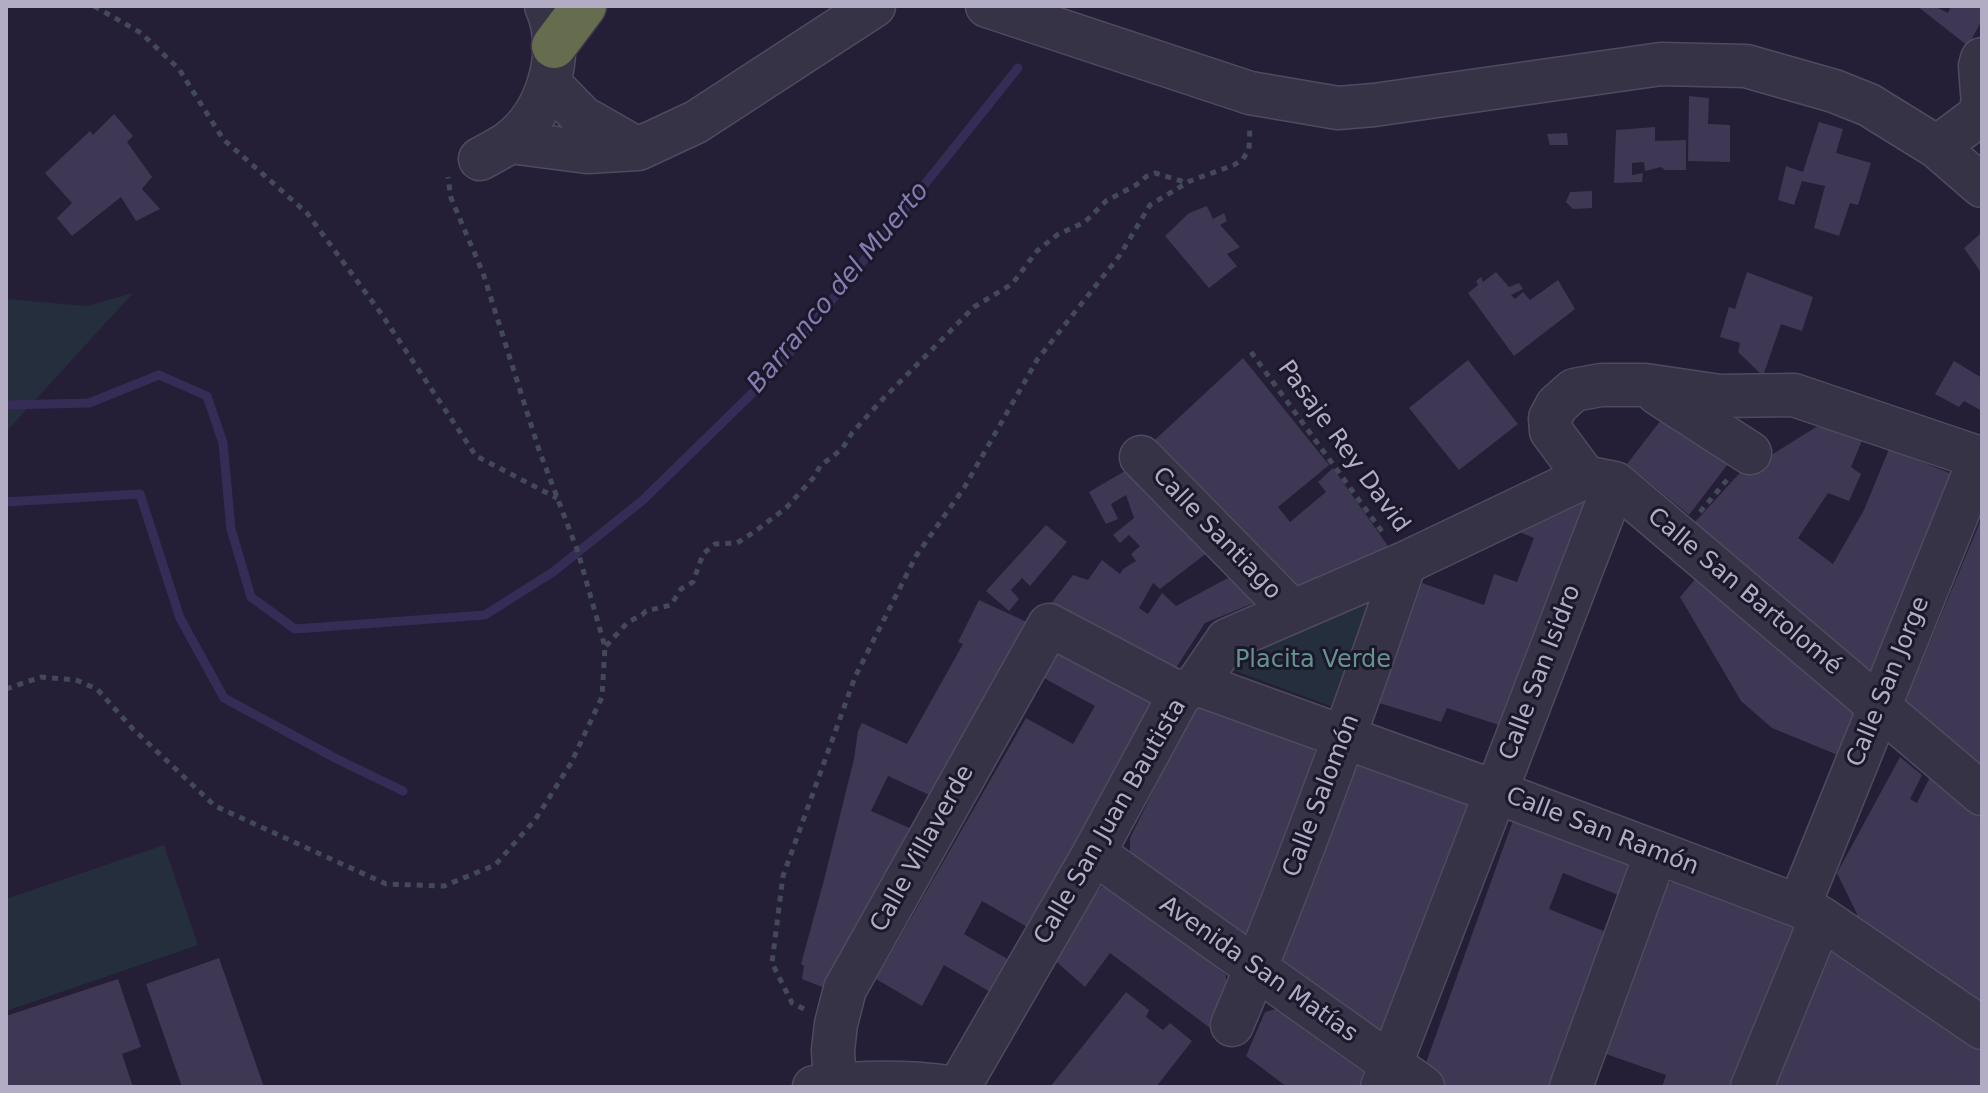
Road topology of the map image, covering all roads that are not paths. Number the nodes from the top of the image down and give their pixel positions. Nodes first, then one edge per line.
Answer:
1 (584, 6) edge
2 (874, 6) edge
3 (987, 6) edge
4 (550, 45) edge
5 (1982, 59) edge
6 (1982, 93) edge
7 (1982, 103) edge
8 (1982, 115) edge
9 (1937, 147) junction
10 (638, 149) junction
11 (1982, 186) edge
12 (1645, 385) junction
13 (1750, 453) road end
14 (1141, 457) dead end
15 (1980, 458) edge
16 (1600, 480) junction
17 (1405, 563) junction
18 (1292, 611) junction
19 (1049, 625) joint
20 (1188, 689) junction
21 (1879, 706) junction
22 (1345, 737) junction
23 (1496, 792) junction
24 (1982, 794) edge
25 (1094, 853) junction
26 (1656, 853) junction
27 (1810, 912) junction
28 (1256, 969) junction
29 (1232, 1025) dead end
30 (1982, 1028) edge
31 (1399, 1079) edge
32 (828, 1086) edge
33 (949, 1087) edge
34 (959, 1087) edge
35 (1571, 1087) edge
36 (1752, 1087) edge

1 - 4 highway
2 - 10 street
3 - 9 street
4 - 10 street
4 - 10 street
5 - 6 street
7 - 8 street
8 - 9 street
9 - 11 street
12 - 13 street
12 - 15 street, Calle San Bartolomé
12 - 16 street, Calle San Bartolomé
14 - 18 street, Calle Santiago
15 - 21 street, Calle San Jorge
16 - 17 street, Calle San Juan Bautista
16 - 21 street, Calle San Bartolomé
16 - 23 street, Calle San Isidro
17 - 18 street, Calle San Juan Bautista
17 - 22 street, Calle Salomón
18 - 20 street, Calle San Juan Bautista
19 - 20 street, Calle San Ramón
19 - 32 street, Calle Villaverde
20 - 22 street, Calle San Ramón
20 - 25 street, Calle San Juan Bautista
21 - 24 street, Calle San Bartolomé
21 - 27 street, Calle San Jorge
22 - 23 street, Calle San Ramón
22 - 28 street, Calle Salomón
23 - 26 street, Calle San Ramón
23 - 31 street, Calle San Isidro
25 - 28 street, Avenida San Matías
25 - 34 street, Calle San Juan Bautista
26 - 27 street, Calle San Ramón
26 - 35 street
27 - 30 street, Calle San Ramón
27 - 36 street, Calle San Jorge
28 - 29 street, Calle Salomón
28 - 31 street, Avenida San Matías
32 - 33 street

